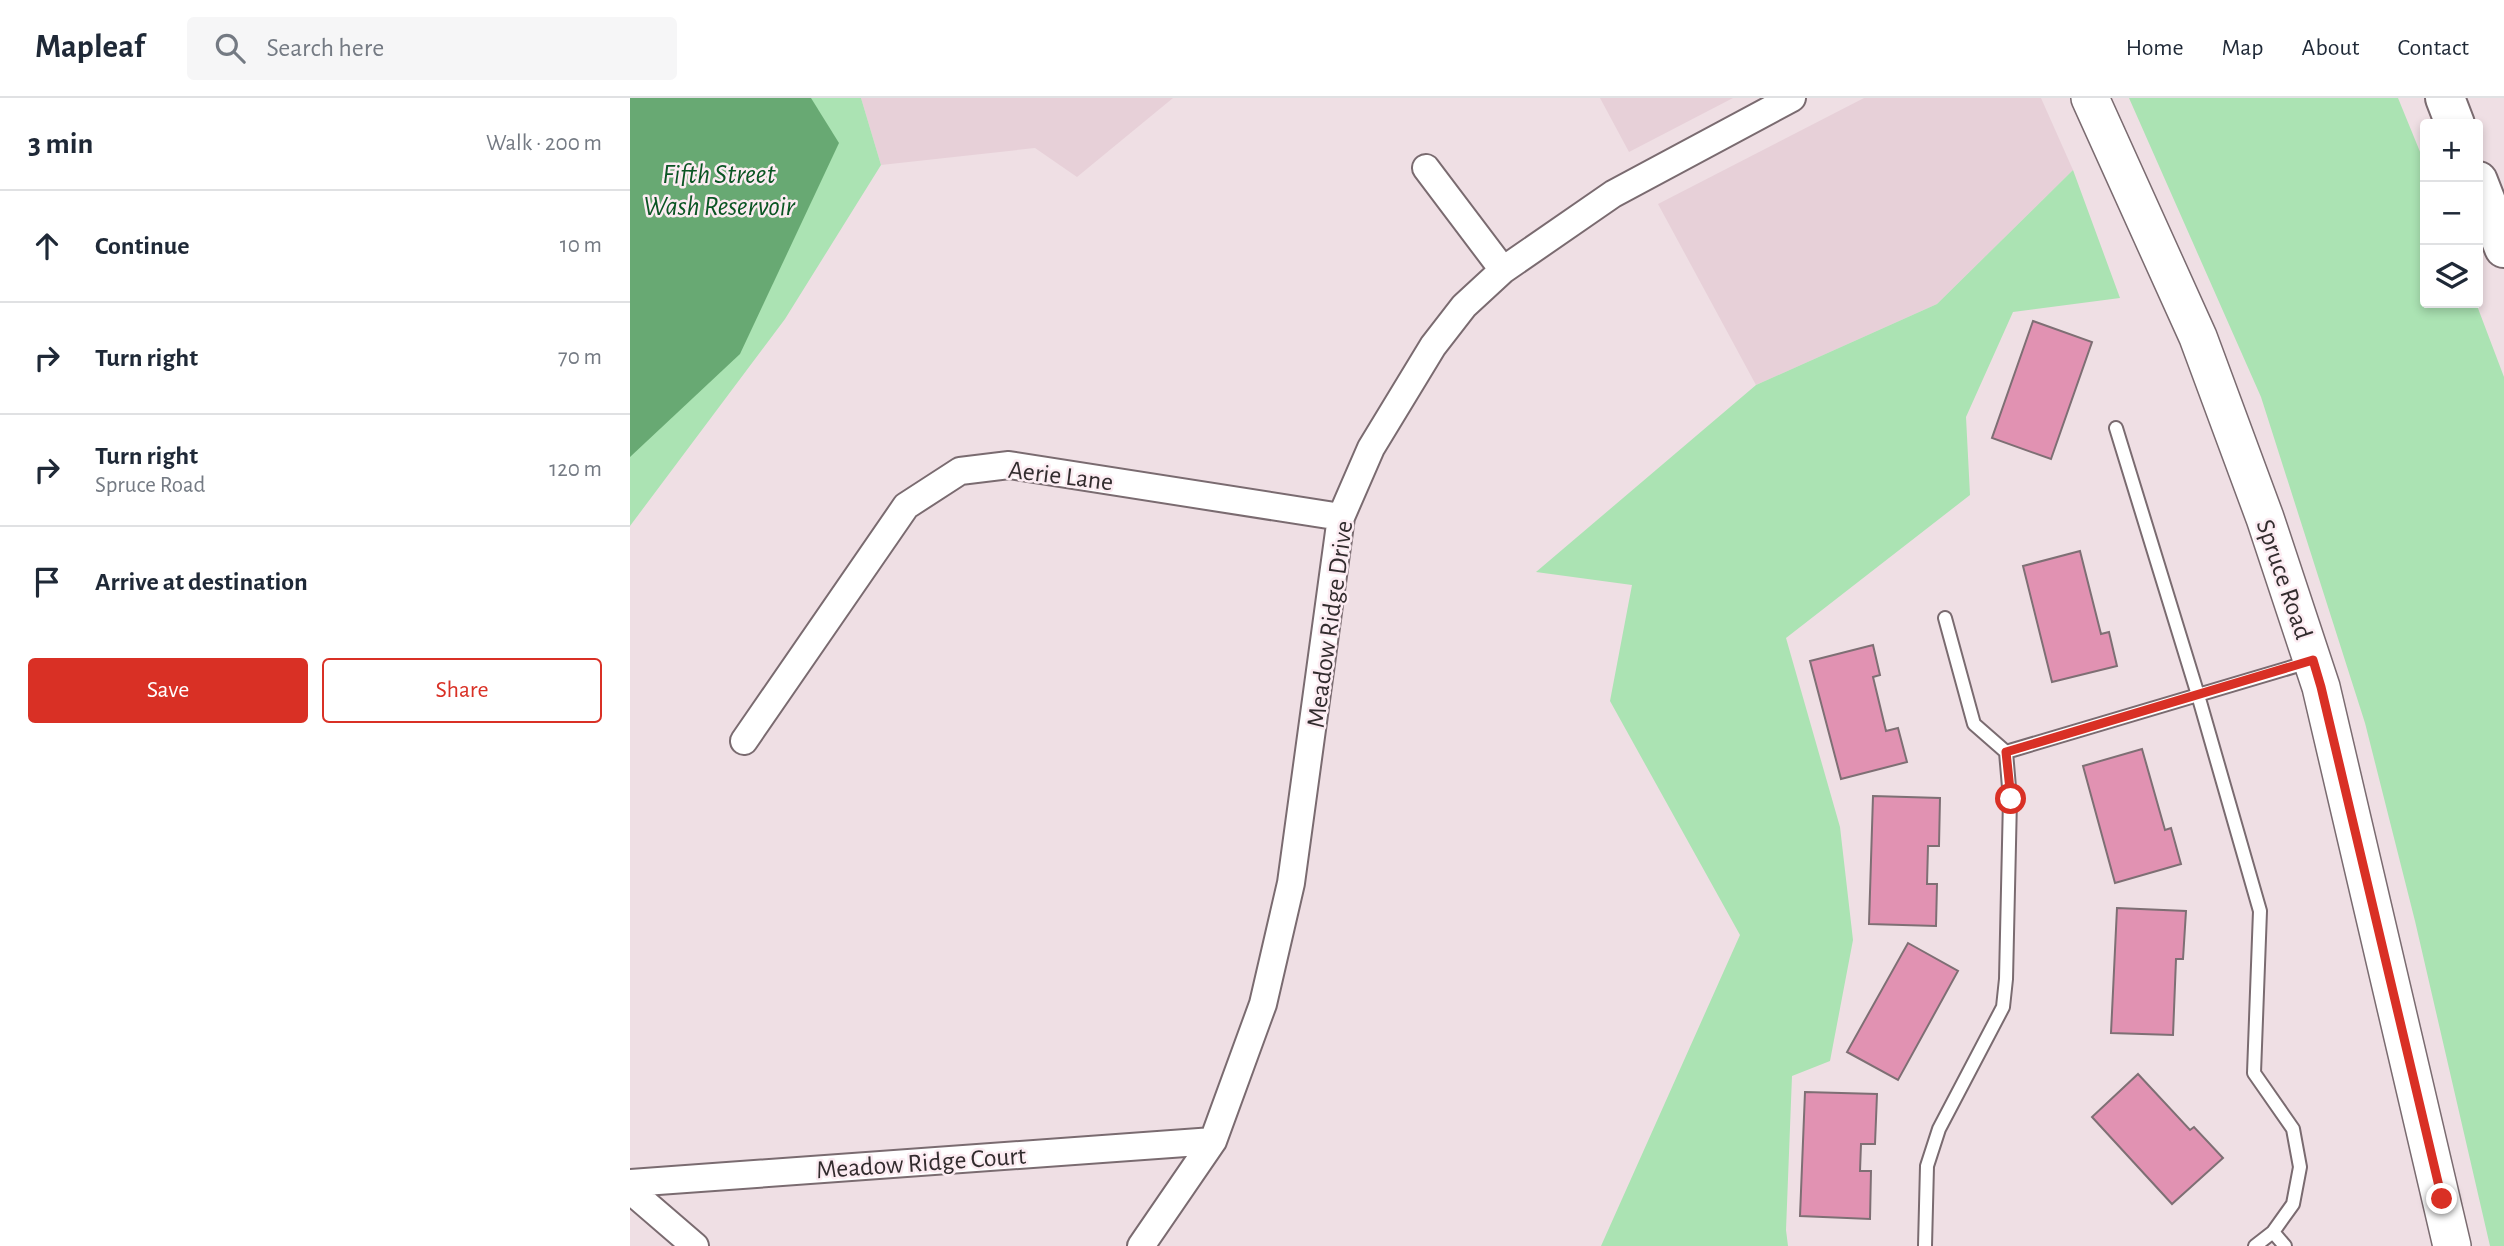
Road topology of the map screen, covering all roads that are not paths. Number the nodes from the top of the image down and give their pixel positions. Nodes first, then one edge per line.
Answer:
1 (1792, 98) edge
2 (2090, 98) edge
3 (2445, 98) edge
4 (2453, 119) edge
5 (1426, 168) dead end
6 (2478, 182) edge
7 (2504, 248) edge
8 (1503, 270) junction
9 (2116, 428) dead end
10 (1341, 517) junction
11 (1945, 618) dead end
12 (2313, 660) junction
13 (2198, 695) junction
14 (744, 741) dead end
15 (2006, 752) junction
16 (1213, 1141) junction
17 (630, 1183) edge
18 (630, 1190) edge
19 (2273, 1232) junction
20 (695, 1246) edge
21 (1142, 1246) edge
22 (1925, 1246) edge
23 (2255, 1246) edge
24 (2285, 1246) edge
25 (2452, 1246) edge

1 - 8 street, Meadow Ridge Drive
2 - 12 main road, Spruce Road
3 - 4 highway
5 - 8 street
6 - 7 highway
8 - 10 street, Meadow Ridge Drive
9 - 13 lane
10 - 14 street, Aerie Lane
10 - 16 street, Meadow Ridge Drive
11 - 15 lane
12 - 13 lane
12 - 25 main road, Spruce Road
13 - 15 lane
13 - 19 lane
15 - 22 lane
16 - 17 street, Meadow Ridge Court
16 - 21 street, Meadow Ridge Drive
18 - 20 street
19 - 23 lane
19 - 24 lane

